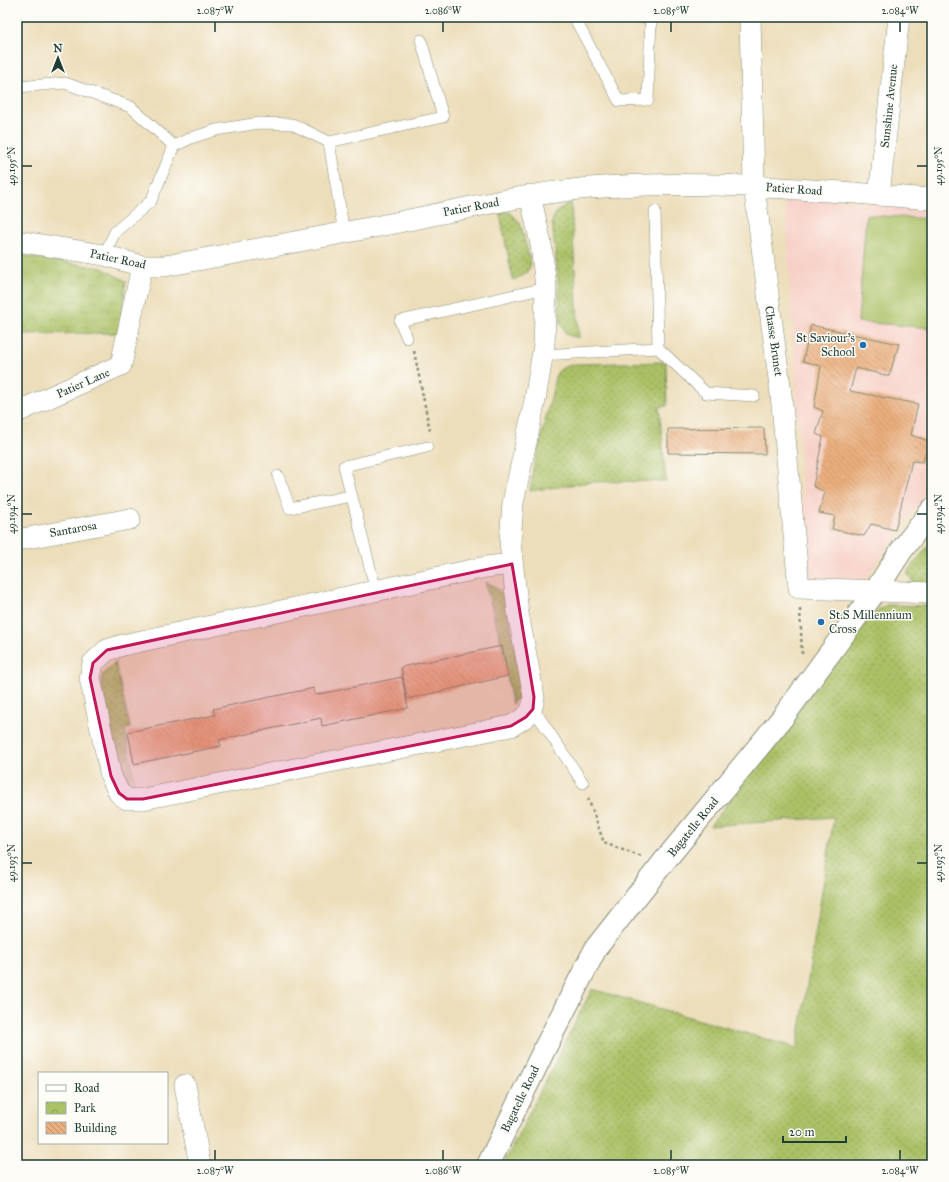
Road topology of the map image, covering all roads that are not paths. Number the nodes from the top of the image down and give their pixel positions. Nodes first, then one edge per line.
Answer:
1 (578, 17) edge
2 (637, 17) edge
3 (750, 17) edge
4 (899, 17) edge
5 (421, 40) dead end
6 (17, 87) edge
7 (329, 142) junction
8 (174, 146) junction
9 (754, 186) junction
10 (879, 195) junction
11 (530, 196) junction
12 (932, 199) edge
13 (655, 211) dead end
14 (344, 233) junction
15 (17, 241) edge
16 (104, 255) junction
17 (142, 266) junction
18 (546, 288) junction
19 (406, 338) road end
20 (658, 348) junction
21 (543, 355) junction
22 (754, 396) dead end
23 (17, 412) edge
24 (427, 447) road end
25 (278, 476) dead end
26 (351, 496) junction
27 (932, 510) edge
28 (130, 519) dead end
29 (17, 540) edge
30 (512, 564) junction
31 (876, 590) junction
32 (376, 591) junction
33 (932, 593) edge
34 (532, 709) junction
35 (583, 783) road end
36 (184, 1086) dead end
37 (200, 1165) edge
38 (488, 1165) edge

1 - 2 lane
3 - 9 street, Chasse Brunet
4 - 10 street, Sunshine Avenue
5 - 7 lane
6 - 8 lane
7 - 8 lane
7 - 14 lane
8 - 16 lane
9 - 10 street, Patier Road
9 - 11 street, Patier Road
9 - 31 street, Chasse Brunet
10 - 12 street, Patier Road
11 - 14 street, Patier Road
11 - 18 street
13 - 20 lane
14 - 17 street, Patier Road
15 - 16 street, Patier Road
16 - 17 street, Patier Road
17 - 23 street, Patier Lane
18 - 19 lane
18 - 21 street
20 - 21 lane
20 - 22 lane
21 - 30 street
24 - 26 lane
25 - 26 lane
26 - 32 lane
27 - 31 main road, Bagatelle Road
28 - 29 street, Santarosa
30 - 32 street
30 - 34 street
31 - 33 street
31 - 38 main road, Bagatelle Road
32 - 34 street
34 - 35 lane
36 - 37 street

